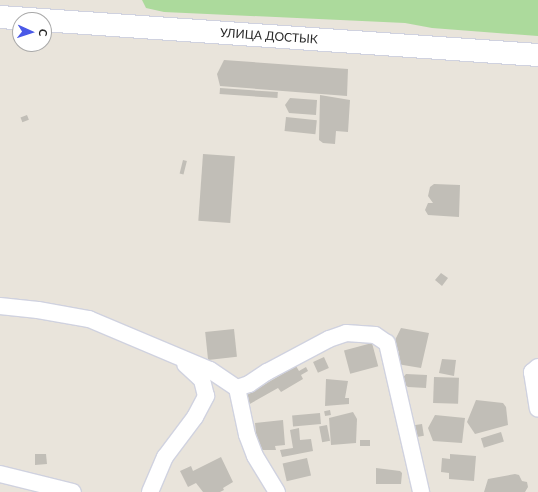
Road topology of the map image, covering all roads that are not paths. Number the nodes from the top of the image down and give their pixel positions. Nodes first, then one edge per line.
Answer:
1 (0, 16) edge
2 (538, 55) edge
3 (0, 306) edge
4 (165, 351) junction
5 (538, 367) edge
6 (220, 377) junction
7 (202, 380) junction
8 (237, 388) junction
9 (538, 409) edge
10 (0, 474) edge
11 (73, 492) edge
12 (150, 492) edge
13 (277, 492) edge
14 (421, 492) edge

1 - 2 main road, УЛИЦА ДОСТЫК
3 - 4 street
4 - 6 street
4 - 7 street
5 - 9 street
6 - 7 street
6 - 8 street
7 - 12 street
8 - 13 street
8 - 14 street
10 - 11 street

